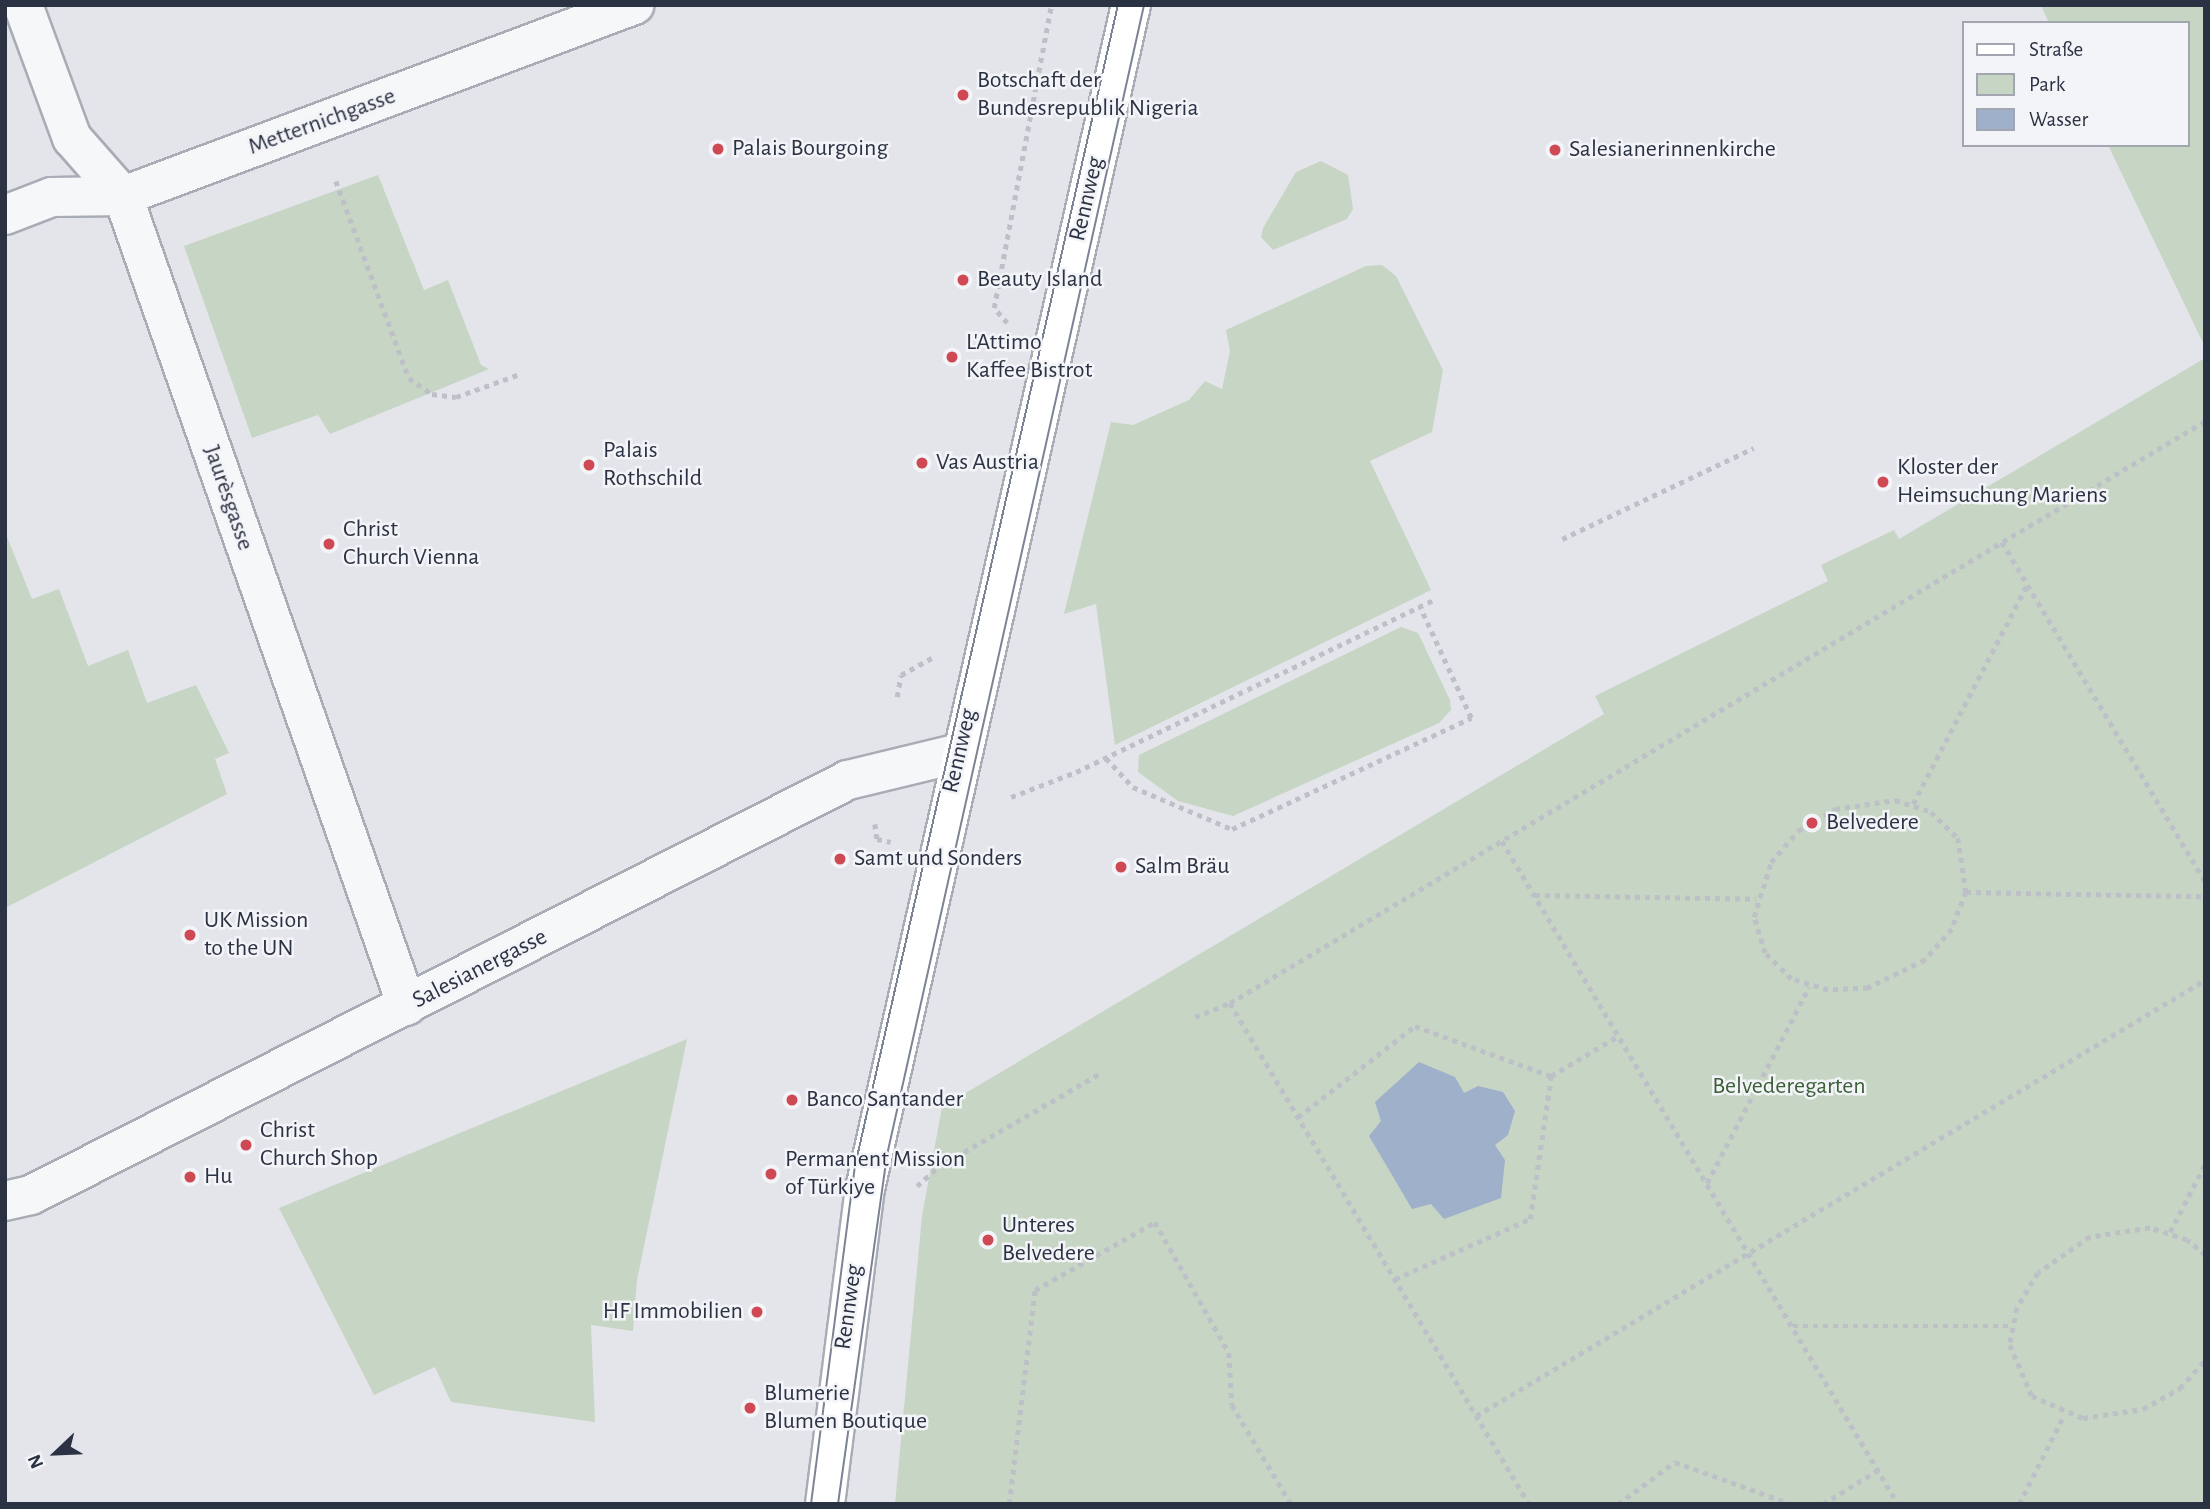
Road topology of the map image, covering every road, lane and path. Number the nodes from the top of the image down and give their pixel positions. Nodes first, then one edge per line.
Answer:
1 (23, 5) edge
2 (634, 5) edge
3 (1051, 5) edge
4 (1131, 5) edge
5 (336, 181) dead end
6 (122, 196) junction
7 (5, 215) edge
8 (1014, 332) dead end
9 (517, 375) dead end
10 (2205, 421) edge
11 (1754, 448) dead end
12 (1562, 539) dead end
13 (2002, 542) junction
14 (2027, 584) junction
15 (1436, 599) dead end
16 (1420, 607) junction
17 (939, 654) dead end
18 (897, 697) dead end
19 (960, 753) junction
20 (1105, 758) junction
21 (1010, 797) dead end
22 (1913, 804) junction
23 (877, 839) dead end
24 (1502, 841) junction
25 (891, 842) dead end
26 (2205, 881) edge
27 (1966, 892) junction
28 (1535, 895) junction
29 (2205, 896) edge
30 (1756, 898) junction
31 (2205, 980) edge
32 (1809, 987) junction
33 (1230, 1003) junction
34 (407, 1006) junction
35 (1195, 1017) dead end
36 (1618, 1036) junction
37 (1101, 1073) dead end
38 (1550, 1076) junction
39 (1298, 1117) junction
40 (2205, 1164) edge
41 (1707, 1184) junction
42 (909, 1194) dead end
43 (5, 1201) edge
44 (2170, 1232) junction
45 (1748, 1253) junction
46 (2205, 1255) edge
47 (1395, 1279) junction
48 (1792, 1326) junction
49 (2012, 1326) junction
50 (2205, 1360) edge
51 (2064, 1415) junction
52 (1476, 1416) junction
53 (1878, 1471) junction
54 (825, 1504) edge
55 (1009, 1504) edge
56 (1291, 1504) edge
57 (1529, 1504) edge
58 (1618, 1504) edge
59 (1791, 1504) edge
60 (1823, 1504) edge
61 (1898, 1504) edge
62 (2019, 1504) edge

1 - 6 street, Jaurèsgasse
2 - 6 street, Metternichgasse
3 - 8 path
4 - 19 main road, Rennweg
5 - 9 path
6 - 7 street, Metternichgasse
6 - 34 street, Jaurèsgasse
10 - 13 path
11 - 12 path
13 - 14 path
13 - 24 path
14 - 22 path
14 - 26 path
15 - 16 path
16 - 20 path
16 - 20 path
17 - 18 path
19 - 34 street, Salesianergasse
19 - 54 main road, Rennweg
20 - 21 path
22 - 27 path
22 - 30 path
23 - 25 path
24 - 28 path
24 - 33 path
27 - 29 path
27 - 32 path
28 - 30 path
28 - 36 path
30 - 32 path
31 - 45 path
32 - 41 path
33 - 35 path
33 - 39 path
34 - 43 street, Salesianergasse
36 - 38 path
36 - 41 path
37 - 42 path
38 - 39 path
38 - 47 path
39 - 47 path
40 - 44 path
41 - 45 path
44 - 46 path
44 - 49 path
45 - 48 path
45 - 52 path
47 - 52 path
48 - 49 path
48 - 53 path
49 - 51 path
50 - 51 path
51 - 62 path
52 - 57 path
53 - 60 path
53 - 61 path
55 - 56 path
58 - 59 path

